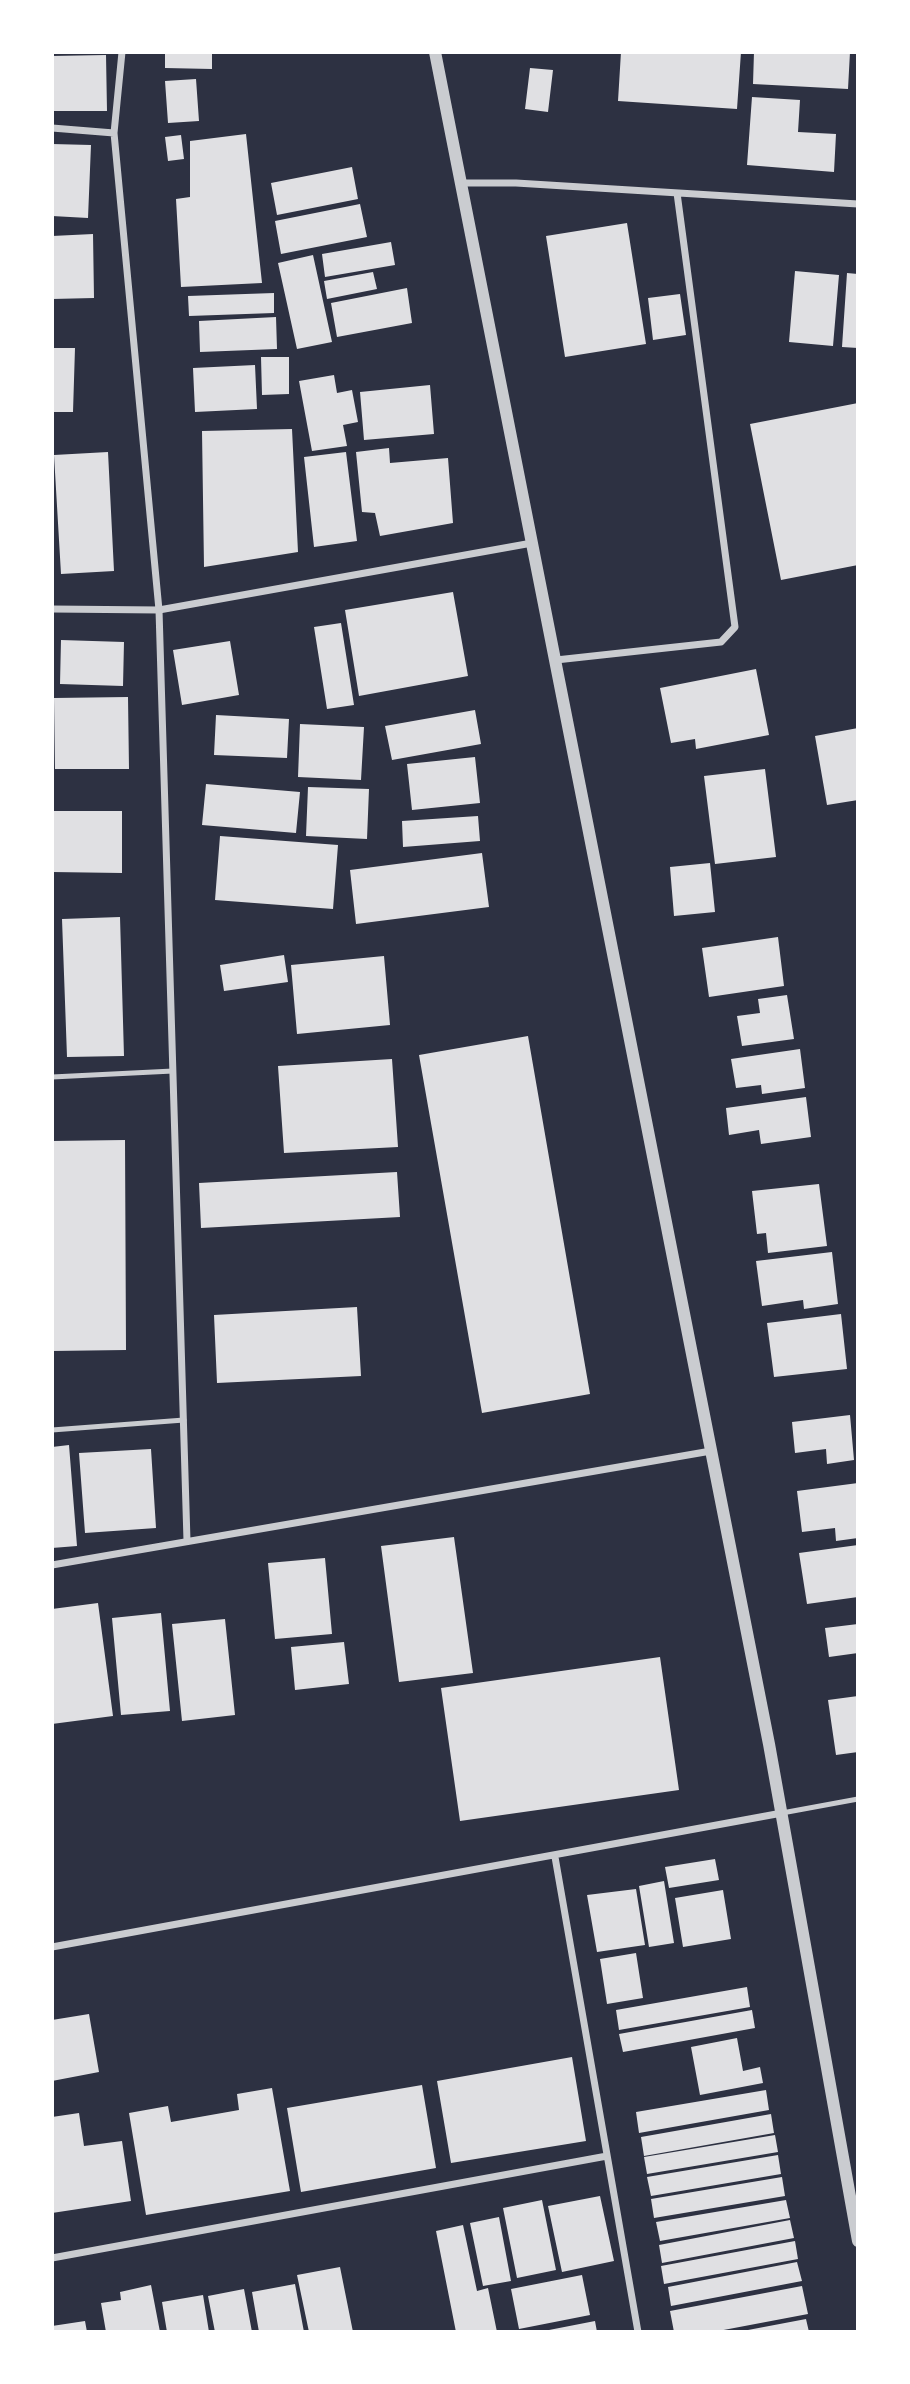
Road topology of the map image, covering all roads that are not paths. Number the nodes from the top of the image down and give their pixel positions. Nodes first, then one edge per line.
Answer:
1 (122, 52) edge
2 (435, 52) edge
3 (52, 128) edge
4 (114, 133) junction
5 (459, 183) junction
6 (677, 193) junction
7 (858, 204) edge
8 (532, 543) junction
9 (52, 609) edge
10 (159, 610) junction
11 (556, 660) junction
12 (173, 1072) junction
13 (52, 1077) edge
14 (184, 1420) junction
15 (52, 1430) edge
16 (711, 1451) junction
17 (187, 1541) junction
18 (52, 1565) edge
19 (858, 1799) edge
20 (782, 1813) junction
21 (555, 1857) junction
22 (52, 1947) edge
23 (607, 2156) junction
24 (858, 2241) edge
25 (52, 2258) edge
26 (638, 2332) edge

1 - 4 street
2 - 5 street
3 - 4 street
4 - 10 street
5 - 6 street
5 - 8 street
6 - 7 street
6 - 11 street
8 - 10 street
8 - 11 street
9 - 10 street
10 - 12 street
11 - 16 street
12 - 13 lane
12 - 14 street
14 - 15 lane
14 - 17 street
16 - 17 street
16 - 20 street
17 - 18 street
19 - 20 lane
20 - 21 street
20 - 24 street
21 - 22 street
21 - 23 street
23 - 25 street
23 - 26 street

